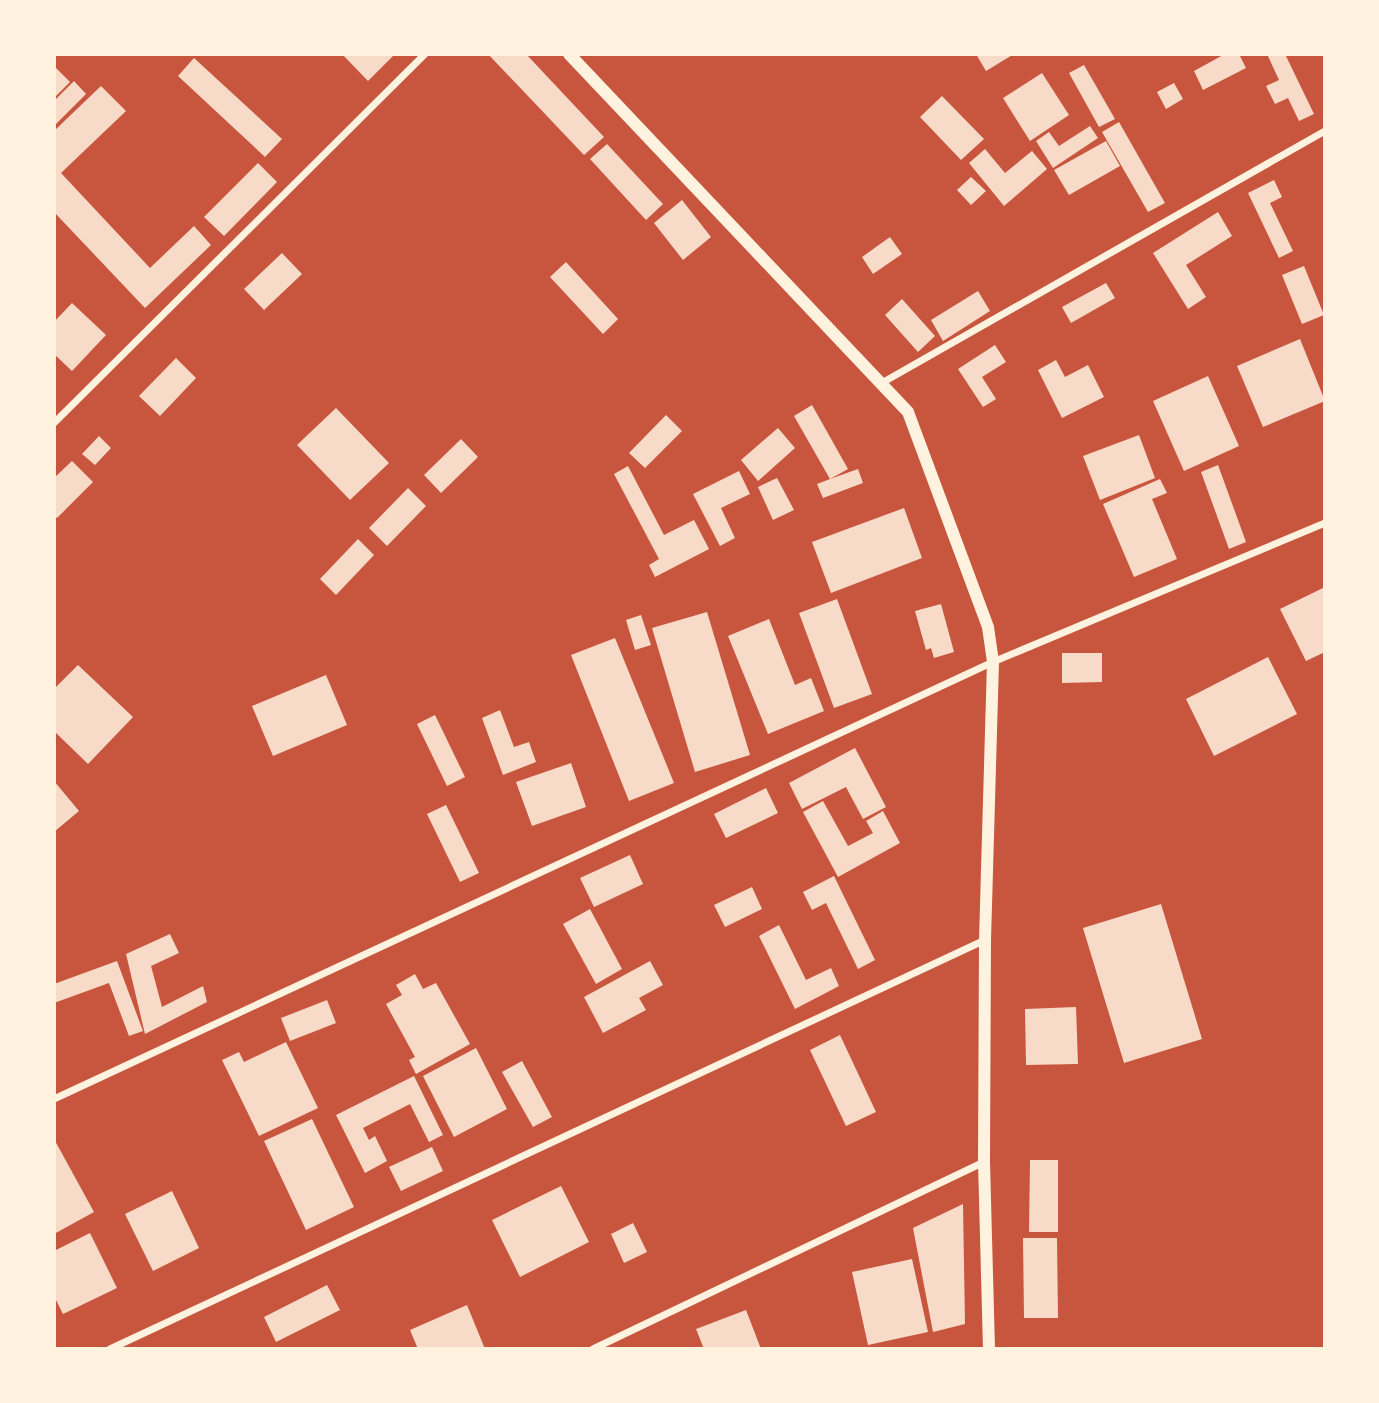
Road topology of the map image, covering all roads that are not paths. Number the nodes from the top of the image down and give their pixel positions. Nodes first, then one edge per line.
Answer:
1 (425, 54) edge
2 (569, 54) edge
3 (1325, 131) edge
4 (880, 384) junction
5 (54, 422) edge
6 (1325, 523) edge
7 (993, 662) junction
8 (985, 940) junction
9 (54, 1099) edge
10 (984, 1162) junction
11 (110, 1349) edge
12 (593, 1349) edge
13 (989, 1349) edge

1 - 5 street
2 - 4 street
3 - 4 street
4 - 7 street
6 - 7 street
7 - 8 street
7 - 9 street
8 - 10 street
8 - 11 street
10 - 12 street
10 - 13 street

